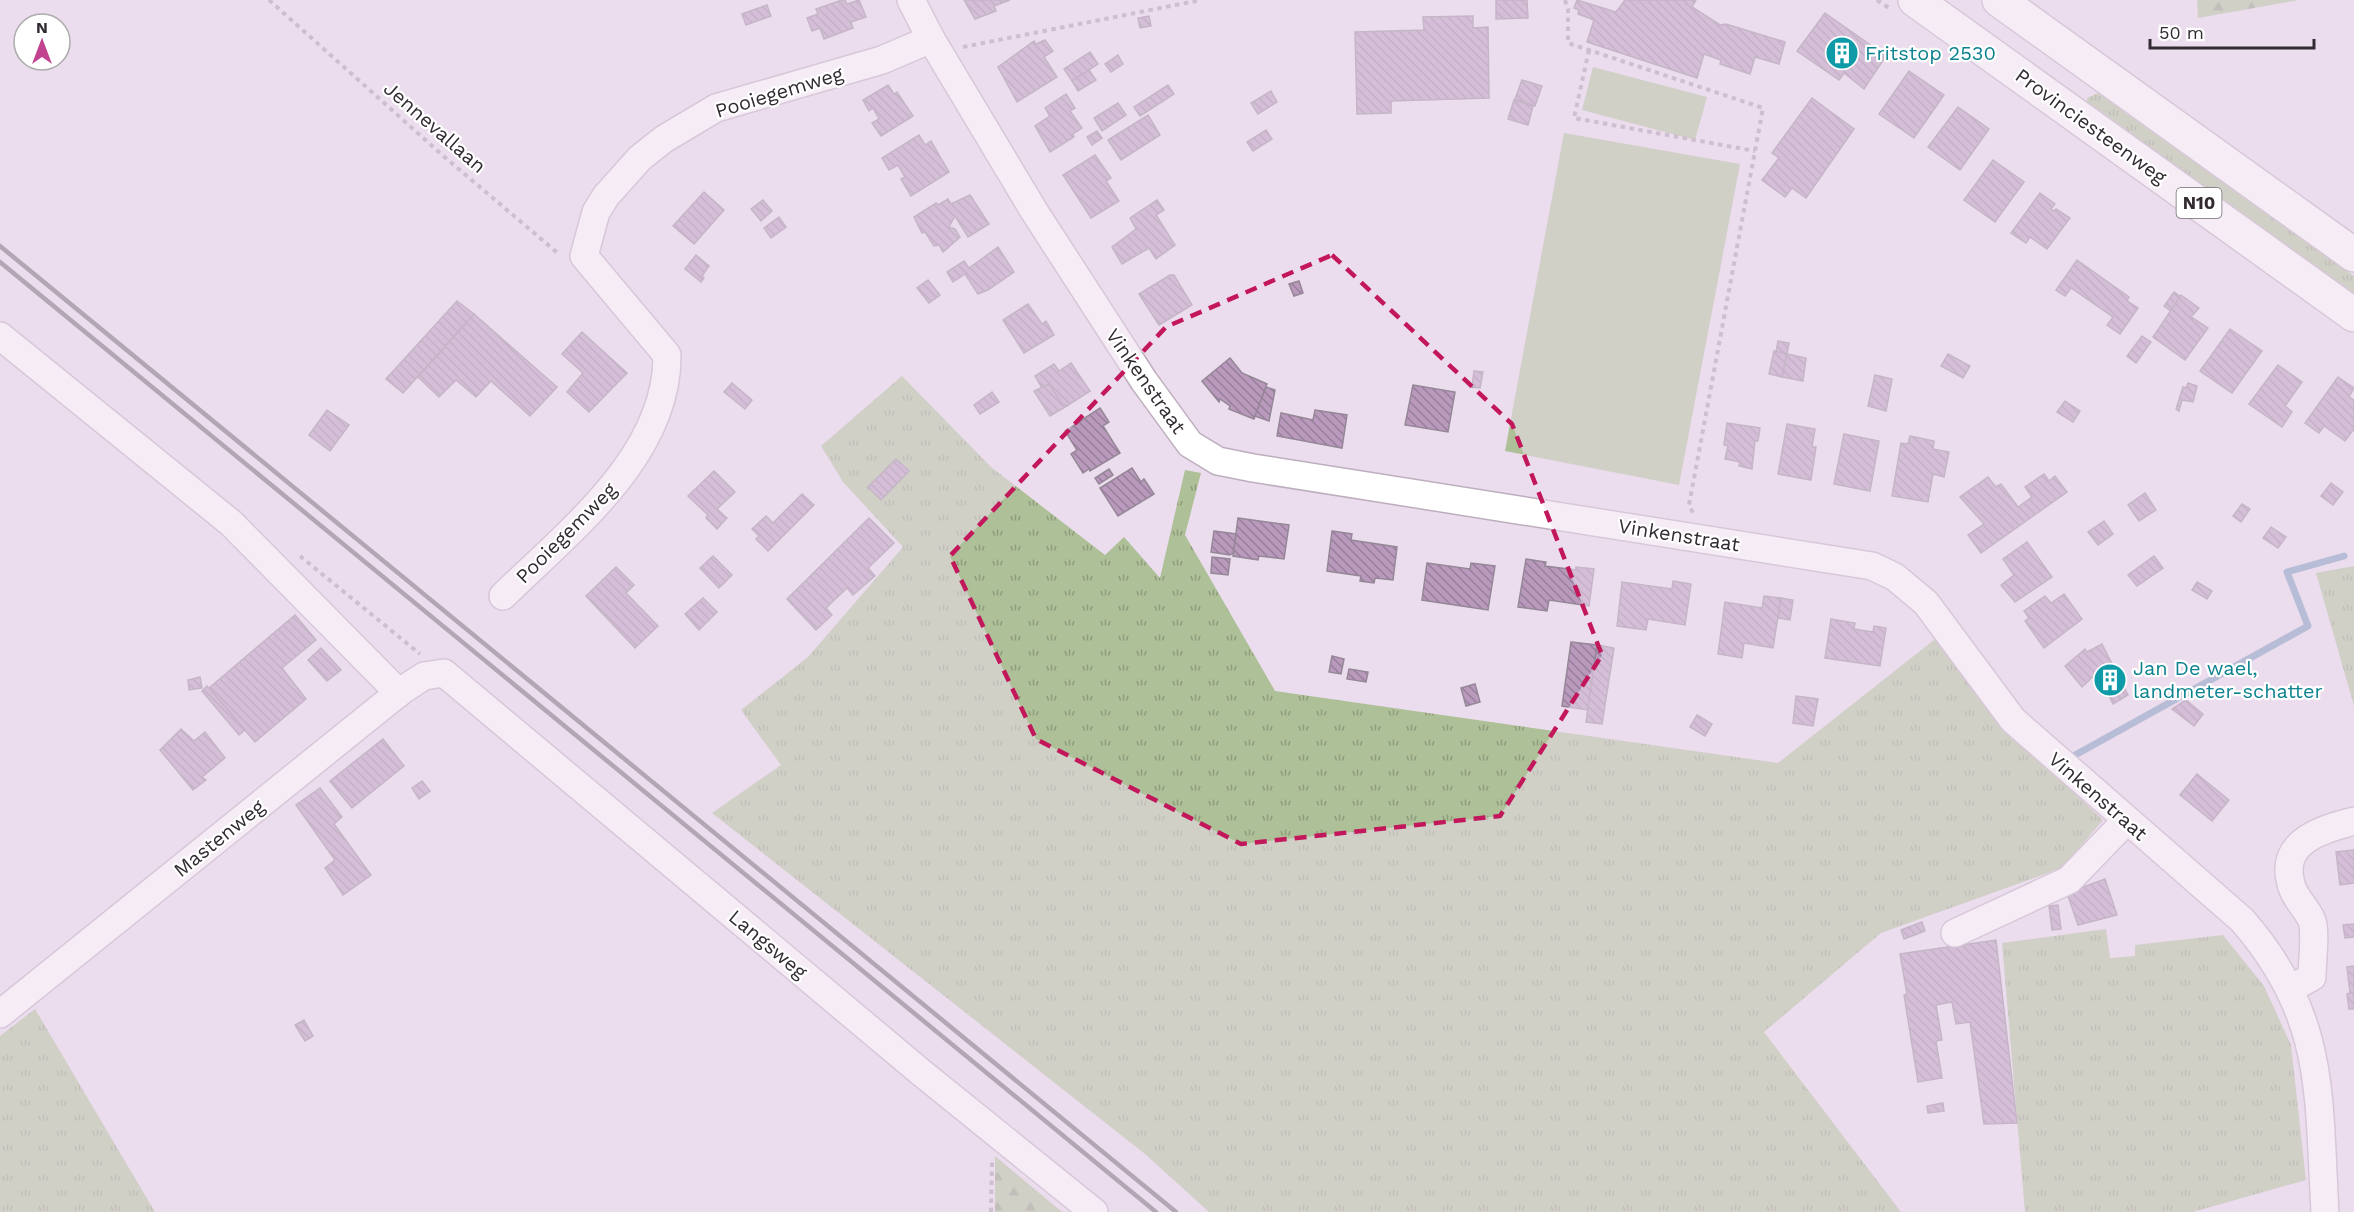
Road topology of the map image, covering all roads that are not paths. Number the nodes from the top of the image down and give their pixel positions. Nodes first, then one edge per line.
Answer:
1 (911, 0) edge
2 (1915, 0) edge
3 (1999, 0) edge
4 (935, 45) junction
5 (2354, 255) edge
6 (2354, 315) edge
7 (0, 336) edge
8 (502, 597) dead end
9 (444, 673) joint
10 (399, 693) junction
11 (2354, 820) edge
12 (2126, 821) junction
13 (1955, 933) dead end
14 (2290, 989) junction
15 (0, 1014) edge
16 (1094, 1212) edge
17 (2325, 1212) edge

1 - 4 street, Vinkenstraat
2 - 6 main road, Provinciesteenweg / N10
3 - 5 main road, N10
4 - 8 street, Pooiegemweg
4 - 12 street, Vinkenstraat
7 - 10 street
9 - 10 street, Mastenweg
9 - 16 street, Langsweg
10 - 15 street, Mastenweg
11 - 14 street
12 - 13 street
12 - 14 street, Vinkenstraat
14 - 17 street, Vinkenstraat

